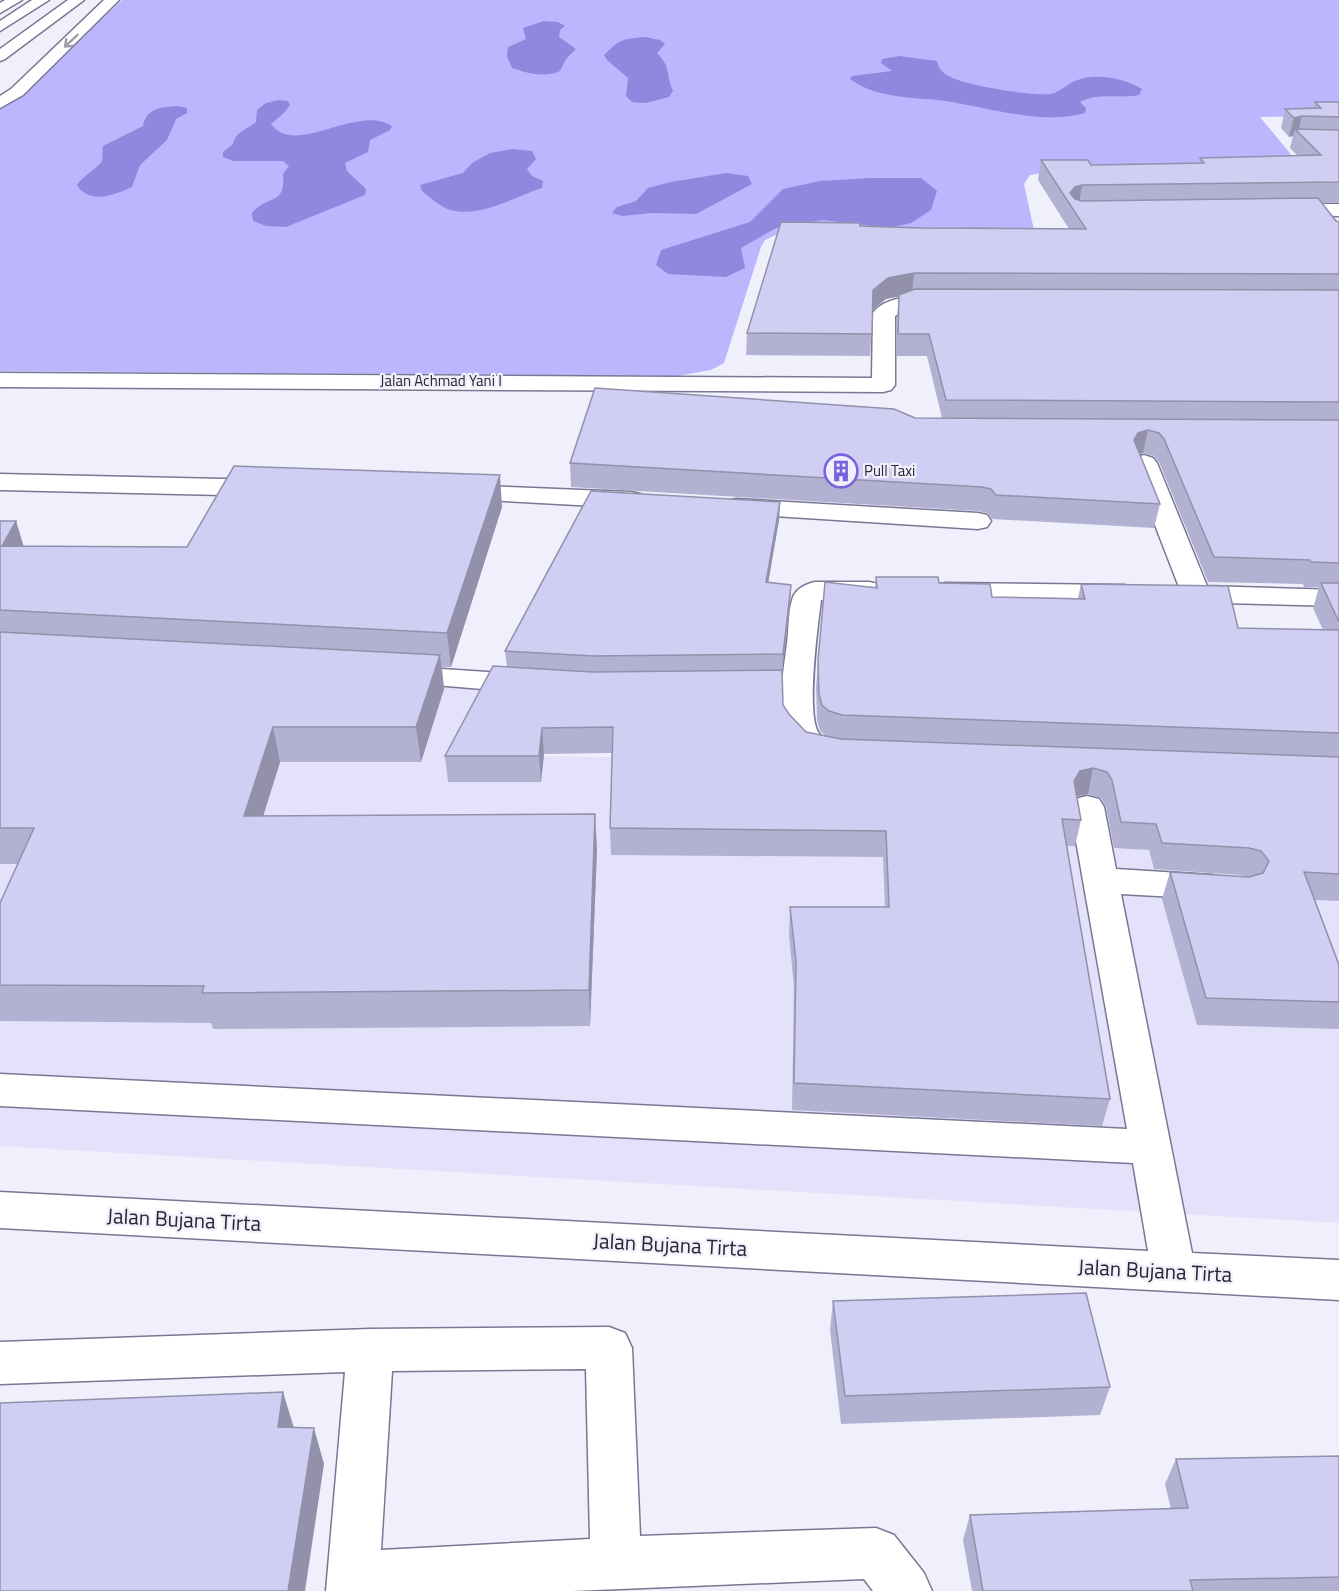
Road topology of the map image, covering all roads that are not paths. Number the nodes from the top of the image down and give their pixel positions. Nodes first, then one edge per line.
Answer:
1 (8, 0) edge
2 (15, 0) edge
3 (40, 0) edge
4 (60, 0) edge
5 (77, 0) edge
6 (112, 0) edge
7 (0, 7) edge
8 (0, 26) edge
9 (0, 41) edge
10 (0, 56) edge
11 (0, 103) edge
12 (1262, 210) edge
13 (1330, 215) edge
14 (958, 302) edge
15 (0, 380) edge
16 (1144, 463) edge
17 (0, 482) edge
18 (293, 489) edge
19 (434, 492) edge
20 (658, 502) edge
21 (718, 506) edge
22 (978, 521) dead end
23 (1196, 594) junction
24 (1339, 598) edge
25 (366, 673) edge
26 (563, 685) edge
27 (863, 754) edge
28 (1087, 807) dead end
29 (1100, 880) junction
30 (1240, 889) edge
31 (0, 1090) edge
32 (1149, 1147) junction
33 (0, 1210) edge
34 (1174, 1272) junction
35 (1339, 1280) edge
36 (370, 1350) junction
37 (0, 1363) edge
38 (616, 1563) junction
39 (352, 1584) edge
40 (906, 1591) edge

1 - 7 main road
2 - 7 main road
3 - 8 main road
4 - 9 main road
5 - 10 main road
6 -> 11 main road
12 - 13 main road
14 - 15 main road, Jalan Achmad Yani I
16 - 23 main road
17 - 18 main road
19 - 20 main road
21 - 22 main road
23 - 24 main road
23 - 27 main road
25 - 26 main road
28 - 29 main road
29 - 30 main road
29 - 32 main road
31 - 32 main road
32 - 34 main road
33 - 34 main road, Jalan Bujana Tirta
34 - 35 main road, Jalan Bujana Tirta
36 - 37 main road
36 - 38 main road
36 - 39 main road
38 - 39 main road
38 - 40 main road

